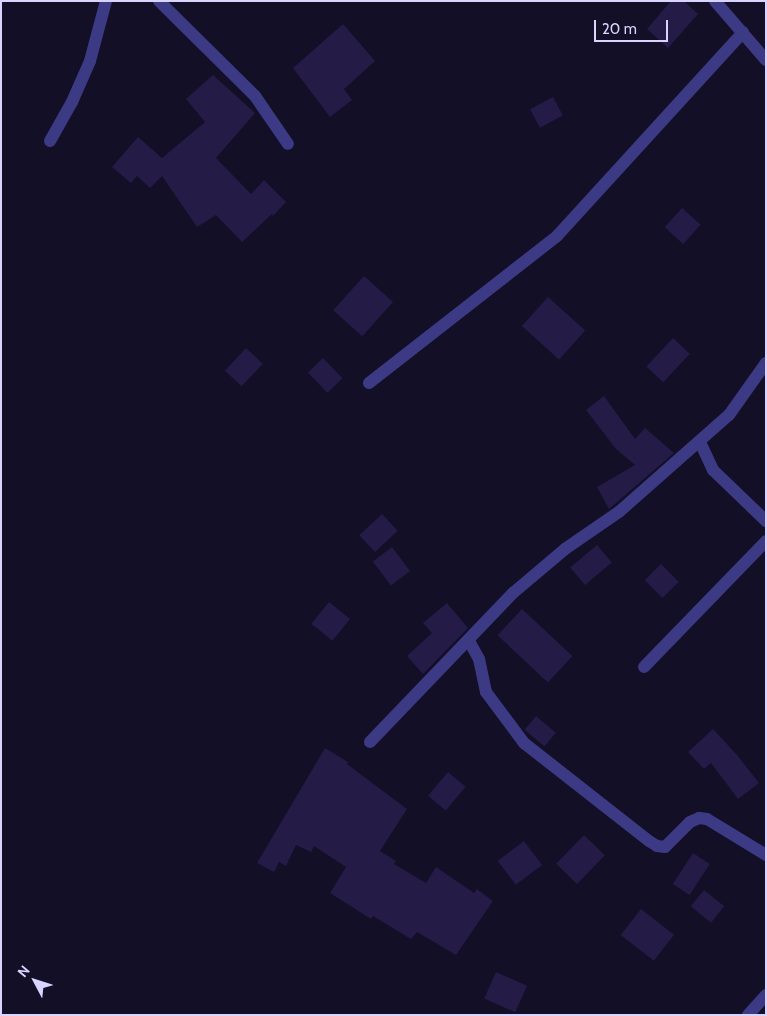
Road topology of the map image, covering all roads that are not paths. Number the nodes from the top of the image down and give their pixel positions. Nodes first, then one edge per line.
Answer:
1 (106, 1) edge
2 (159, 1) edge
3 (715, 1) edge
4 (743, 32) junction
5 (766, 60) edge
6 (50, 141) dead end
7 (288, 144) dead end
8 (766, 363) edge
9 (369, 383) dead end
10 (700, 442) junction
11 (766, 521) edge
12 (766, 541) edge
13 (469, 640) junction
14 (644, 667) dead end
15 (370, 742) dead end
16 (766, 855) edge
17 (766, 994) edge
18 (748, 1015) edge

1 - 6 street
2 - 7 street
3 - 4 street
4 - 5 street
4 - 9 street
8 - 10 street
10 - 11 street
10 - 13 street
12 - 14 street
13 - 15 street
13 - 16 street
17 - 18 street

